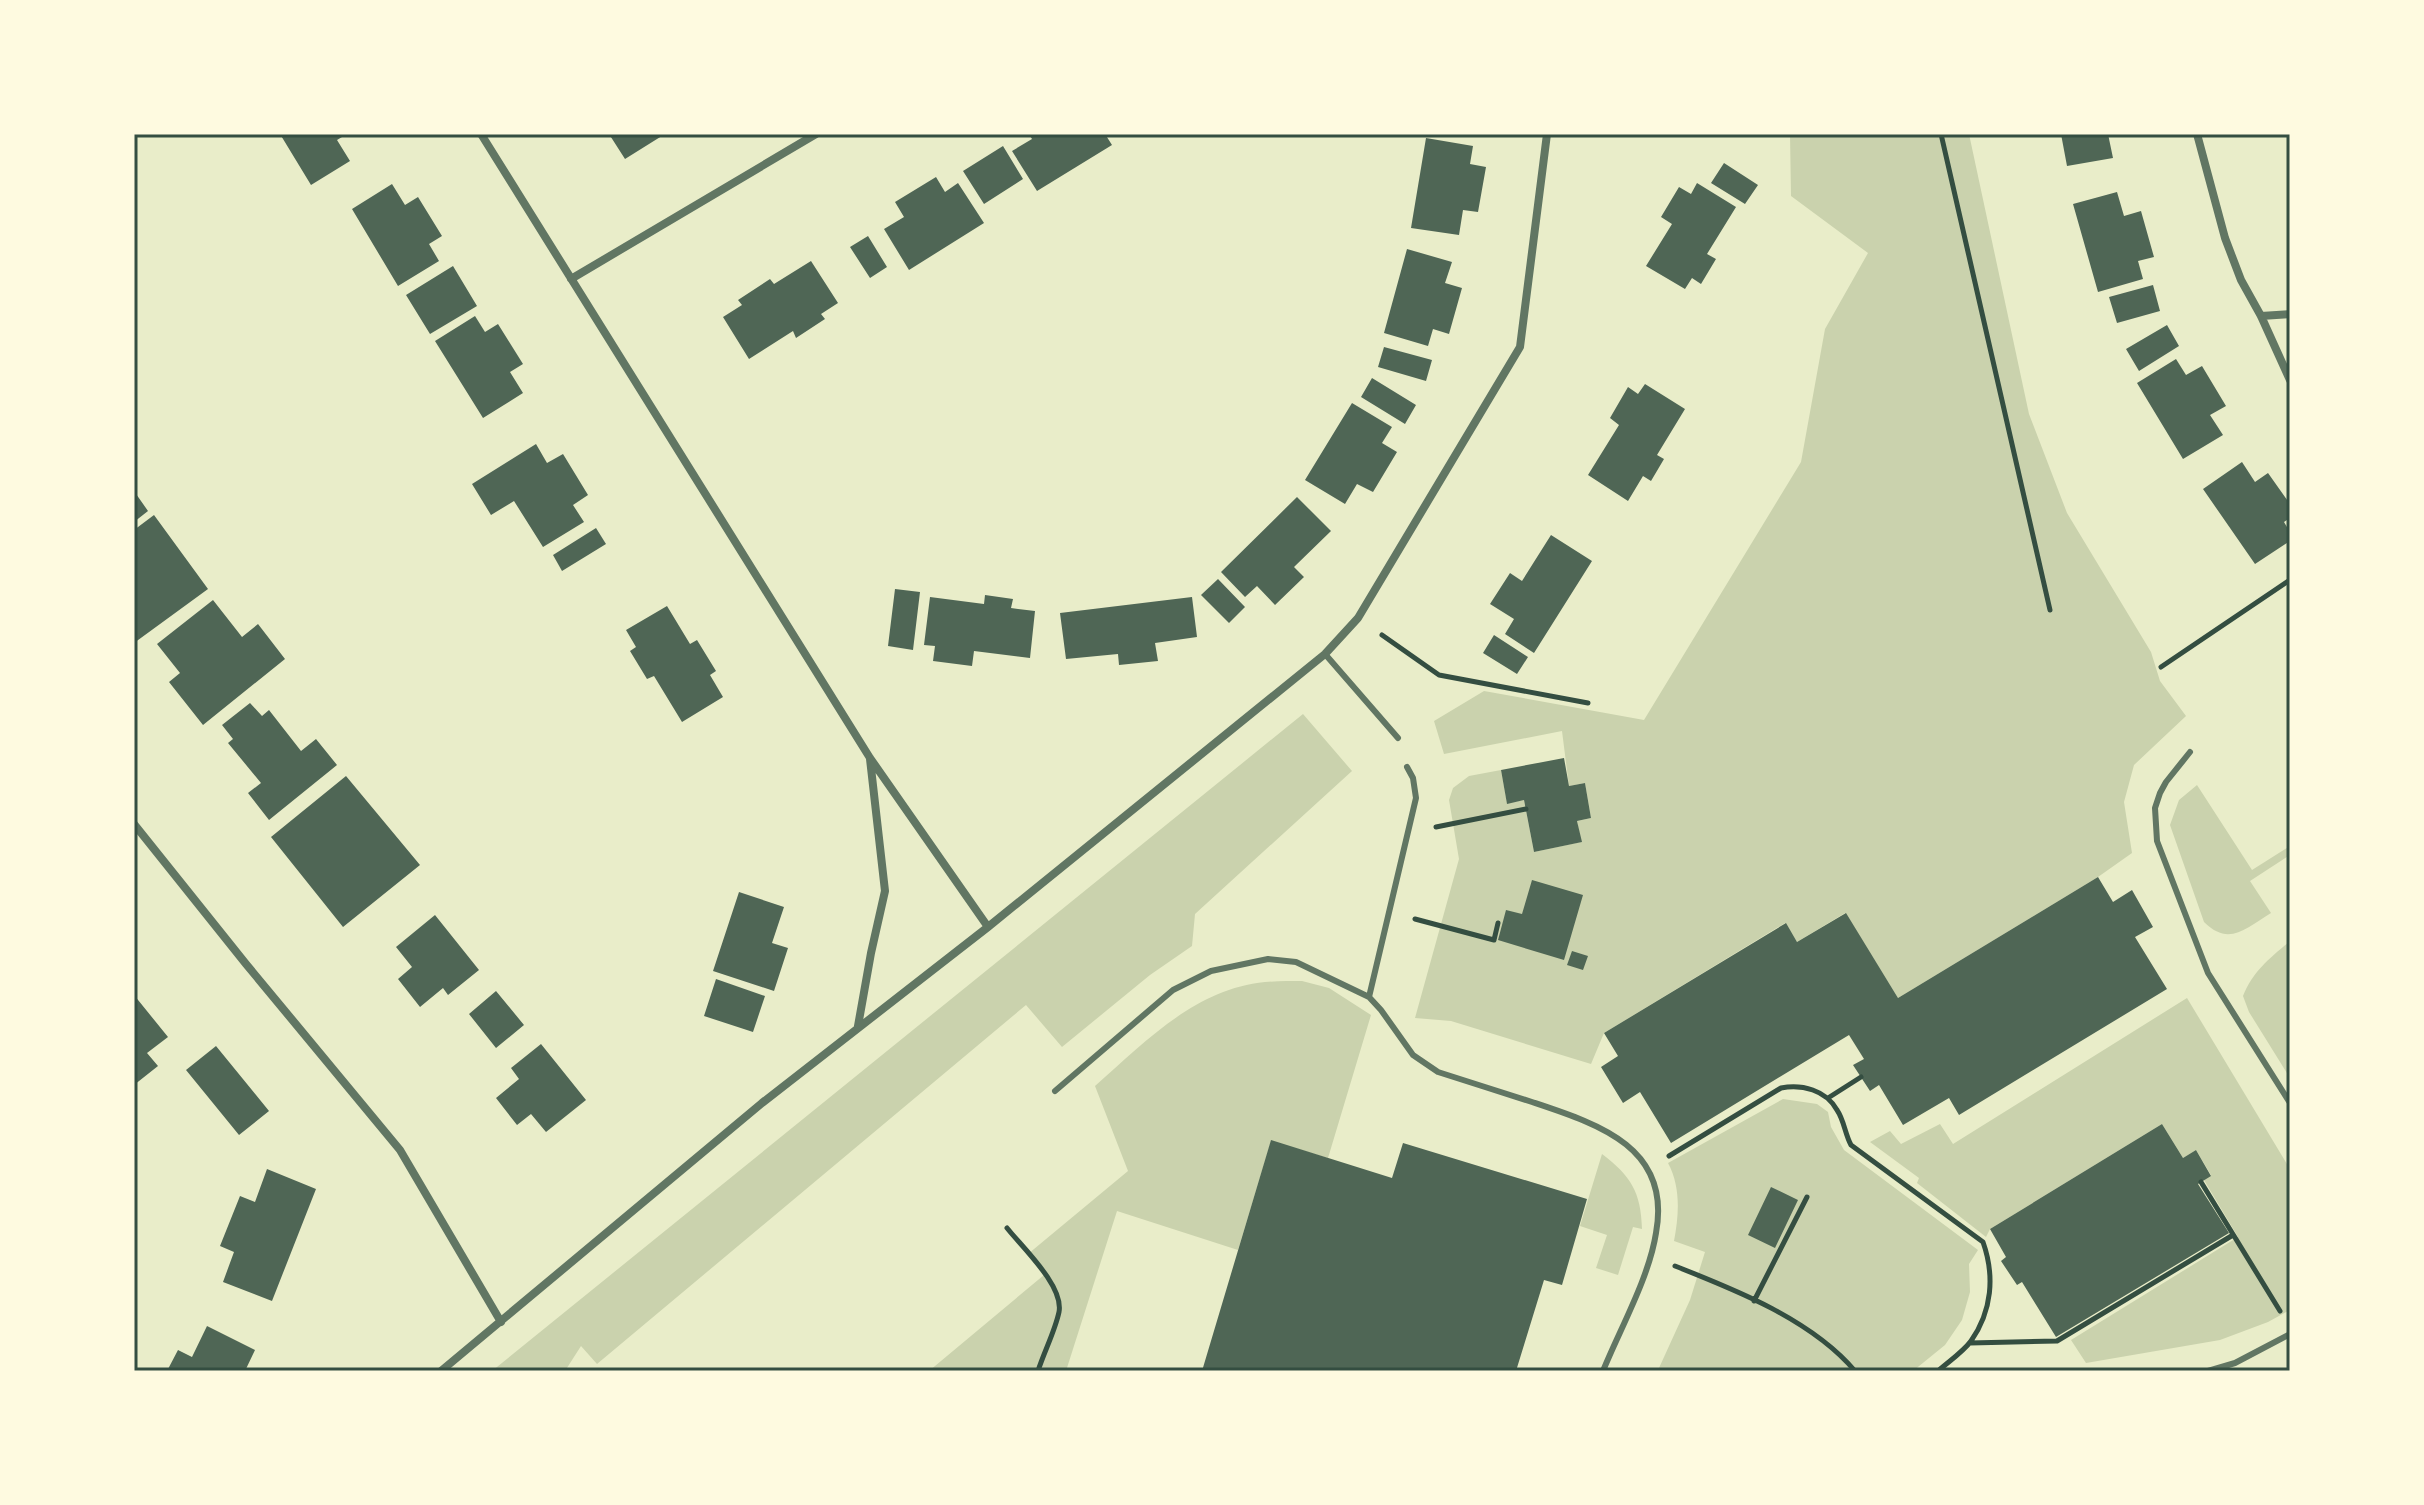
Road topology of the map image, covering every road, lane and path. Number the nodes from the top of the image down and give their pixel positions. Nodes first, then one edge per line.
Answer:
1 (481, 134) edge
2 (816, 134) edge
3 (1547, 134) edge
4 (1941, 134) edge
5 (2197, 134) edge
6 (571, 279) junction
7 (2290, 314) edge
8 (2261, 316) junction
9 (2290, 380) edge
10 (2290, 580) edge
11 (2050, 610) dead end
12 (1358, 618) junction
13 (1325, 654) junction
14 (2161, 667) dead end
15 (1588, 703) dead end
16 (1398, 738) dead end
17 (2190, 752) dead end
18 (870, 758) junction
19 (1407, 767) dead end
20 (1526, 809) dead end
21 (134, 824) edge
22 (1407, 833) junction
23 (1389, 912) junction
24 (1498, 923) dead end
25 (988, 927) junction
26 (1369, 997) junction
27 (858, 1026) junction
28 (1861, 1077) dead end
29 (1055, 1091) dead end
30 (1827, 1098) junction
31 (2290, 1103) edge
32 (1648, 1169) junction
33 (2201, 1182) dead end
34 (1807, 1197) dead end
35 (1007, 1228) dead end
36 (2233, 1235) junction
37 (1651, 1256) junction
38 (1754, 1301) junction
39 (2282, 1315) dead end
40 (501, 1322) junction
41 (2290, 1334) edge
42 (1970, 1343) junction
43 (441, 1371) edge
44 (1038, 1371) edge
45 (1603, 1371) edge
46 (1855, 1371) edge
47 (1938, 1371) edge
48 (2208, 1371) edge

1 - 6 street
2 - 6 street
3 - 12 street
4 - 11 path
5 - 8 street
6 - 18 street
7 - 8 street
8 - 9 street
10 - 14 path
12 - 13 street
12 - 15 path
13 - 16 lane
13 - 25 street
17 - 31 lane
18 - 25 street
18 - 27 street
19 - 22 lane
20 - 22 path
21 - 40 street
22 - 23 lane
23 - 24 path
23 - 26 lane
25 - 27 street
26 - 29 lane
26 - 32 lane
27 - 40 street
28 - 30 path
30 - 32 path
30 - 42 path
32 - 37 lane
33 - 36 path
34 - 38 path
35 - 44 path
36 - 39 path
36 - 42 path
37 - 38 path
37 - 45 lane
38 - 46 path
40 - 43 street
41 - 48 lane
42 - 47 path

